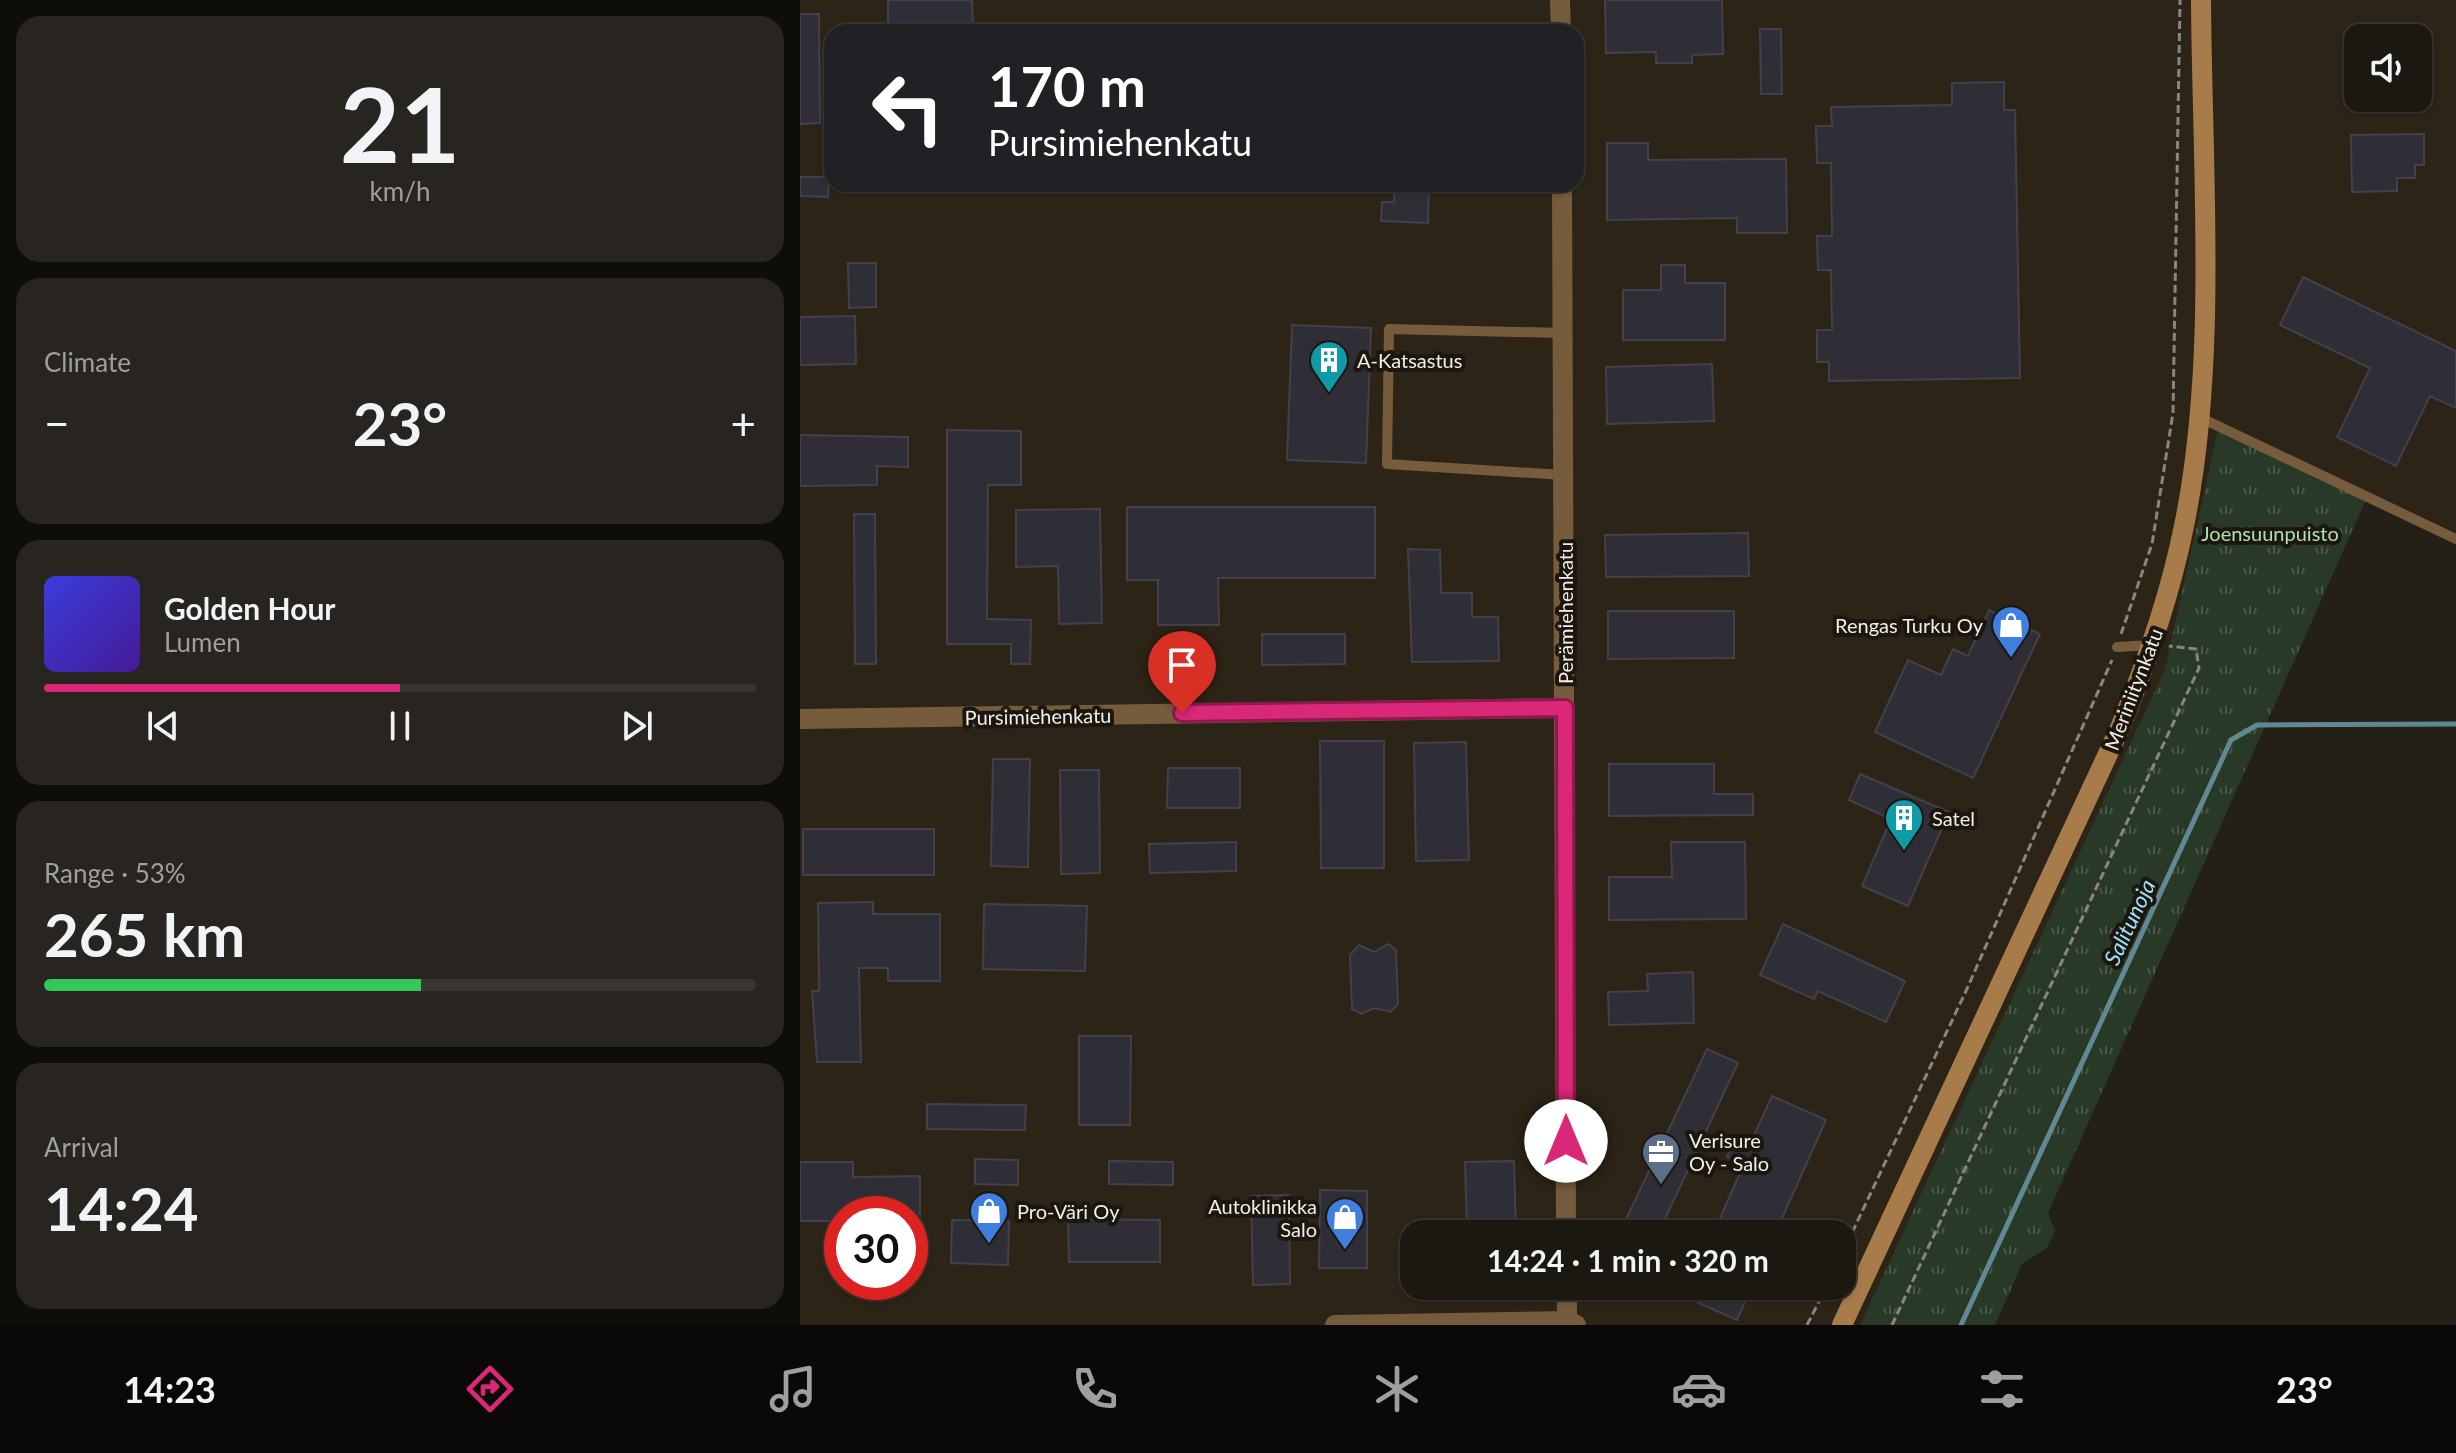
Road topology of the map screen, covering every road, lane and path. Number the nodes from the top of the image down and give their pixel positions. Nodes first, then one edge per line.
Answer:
1 (1560, 0) edge
2 (2180, 0) edge
3 (2201, 0) edge
4 (1561, 24) edge
5 (1562, 192) edge
6 (1564, 333) junction
7 (2199, 417) junction
8 (1564, 475) junction
9 (2456, 539) edge
10 (2154, 645) junction
11 (2117, 647) junction
12 (1565, 708) junction
13 (800, 719) edge
14 (1566, 1220) edge
15 (1856, 1224) edge
16 (1569, 1300) edge
17 (1820, 1300) edge
18 (1571, 1323) edge
19 (1335, 1325) edge
20 (1807, 1325) edge
21 (1842, 1325) edge
22 (1892, 1325) edge

1 - 4 street
2 - 11 path
3 - 7 main road, Meriniitynkatu
5 - 6 street, Perämiehenkatu
6 - 8 street, Perämiehenkatu
6 - 8 lane
7 - 9 lane
7 - 10 main road, Meriniitynkatu
8 - 12 street, Perämiehenkatu
10 - 11 lane
10 - 21 main road, Meriniitynkatu
10 - 22 path
11 - 15 path
12 - 13 street, Pursimiehenkatu
12 - 14 street, Perämiehenkatu
16 - 18 street
17 - 20 path
18 - 19 street

